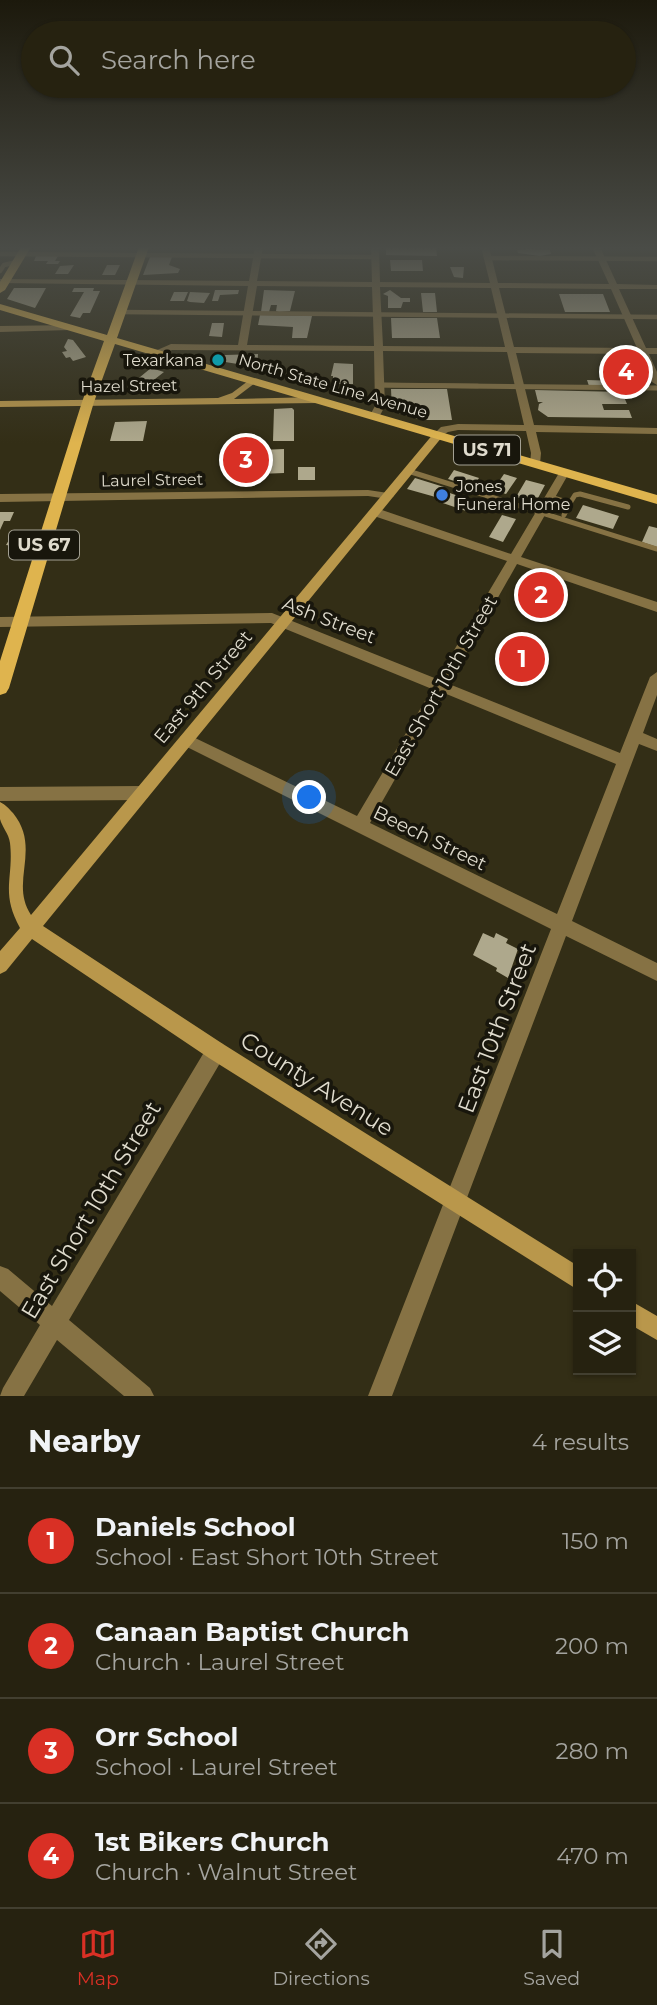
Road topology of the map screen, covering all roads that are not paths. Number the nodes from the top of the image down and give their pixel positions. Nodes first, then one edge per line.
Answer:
1 (18, 312) edge
2 (118, 312) edge
3 (137, 312) edge
4 (625, 312) edge
5 (248, 313) junction
6 (375, 314) junction
7 (501, 315) junction
8 (627, 317) junction
9 (657, 317) edge
10 (70, 327) junction
11 (0, 329) edge
12 (109, 339) junction
13 (242, 348) junction
14 (376, 349) junction
15 (510, 350) junction
16 (643, 351) junction
17 (657, 351) edge
18 (158, 353) junction
19 (252, 381) junction
20 (657, 382) edge
21 (379, 385) junction
22 (519, 387) junction
23 (657, 388) edge
24 (318, 400) junction
25 (219, 401) junction
26 (88, 402) junction
27 (0, 404) edge
28 (374, 416) junction
29 (529, 429) junction
30 (657, 431) edge
31 (438, 435) junction
32 (535, 464) junction
33 (408, 471) junction
34 (565, 473) junction
35 (596, 482) junction
36 (388, 496) junction
37 (589, 496) junction
38 (60, 497) junction
39 (550, 497) junction
40 (0, 498) edge
41 (657, 500) edge
42 (570, 503) junction
43 (628, 507) dead end
44 (375, 512) junction
45 (541, 513) junction
46 (564, 515) dead end
47 (657, 549) edge
48 (514, 559) junction
49 (657, 607) edge
50 (284, 621) junction
51 (0, 622) edge
52 (20, 622) junction
53 (657, 677) edge
54 (442, 686) junction
55 (0, 688) edge
56 (634, 736) junction
57 (186, 740) junction
58 (657, 745) edge
59 (625, 761) junction
60 (142, 793) junction
61 (0, 794) edge
62 (0, 809) edge
63 (359, 827) junction
64 (563, 927) junction
65 (30, 928) junction
66 (0, 965) edge
67 (657, 972) edge
68 (216, 1051) junction
69 (455, 1202) junction
70 (573, 1276) edge
71 (0, 1277) edge
72 (636, 1315) edge
73 (55, 1323) junction
74 (657, 1329) edge
75 (11, 1396) edge
76 (142, 1396) edge
77 (380, 1396) edge

1 - 10 main road, North State Line Avenue
2 - 12 main road, US 67
3 - 5 lane
4 - 8 street
5 - 6 lane
5 - 13 street
6 - 7 lane
6 - 14 street
7 - 8 lane
7 - 15 street
8 - 9 lane
8 - 16 street
10 - 11 street
10 - 12 main road, North State Line Avenue
12 - 18 main road, North State Line Avenue
12 - 26 main road, US 67
13 - 14 street
13 - 18 street
14 - 15 street
14 - 21 street
15 - 16 street
15 - 22 street
16 - 17 street
16 - 20 street
18 - 19 main road, North State Line Avenue
19 - 24 main road, North State Line Avenue
19 - 25 street, Hazel Street / US 71
21 - 22 lane
21 - 28 street
22 - 23 lane
22 - 29 street
24 - 25 street, US 71
24 - 28 main road, North State Line Avenue / US 71
25 - 26 street, Hazel Street / US 71
26 - 27 street, Hazel Street / US 71
26 - 38 main road, US 67
28 - 31 main road, North State Line Avenue / US 71
29 - 30 street
29 - 31 street
29 - 32 street
31 - 32 main road, North State Line Avenue / US 71
31 - 33 street, East 9th Street
32 - 34 main road, North State Line Avenue / US 71
33 - 36 street, East 9th Street
33 - 45 lane
34 - 35 main road, North State Line Avenue / US 71
34 - 39 street, East Short 10th Street
35 - 37 lane
35 - 41 main road, North State Line Avenue / US 71
36 - 38 street, Laurel Street
36 - 44 street, East 9th Street
37 - 42 lane
37 - 43 lane
38 - 40 street, Laurel Street
38 - 52 main road, US 67
39 - 42 lane
39 - 45 street, East Short 10th Street
42 - 46 lane
44 - 48 street
44 - 50 street, East 9th Street
45 - 47 lane
45 - 48 street, East Short 10th Street
48 - 49 street
48 - 54 street, East Short 10th Street
50 - 52 street, Ash Street
50 - 54 street, Ash Street
50 - 57 street, East 9th Street
51 - 52 street, Ash Street
52 - 55 main road, US 67
53 - 56 street, East 10th Street
54 - 59 street, Ash Street
54 - 63 street, East Short 10th Street
56 - 58 street
56 - 59 street, East 10th Street
57 - 60 street, East 9th Street
57 - 63 street, Beech Street
59 - 64 street, East 10th Street
60 - 61 street
60 - 65 street, East 9th Street
62 - 65 street
63 - 64 street, Beech Street
64 - 67 street, Beech Street
64 - 69 street, East 10th Street
65 - 66 street, East 9th Street
65 - 68 street, County Avenue
68 - 69 street, County Avenue
68 - 73 street, East Short 10th Street
69 - 70 street, County Avenue
69 - 77 street, East 10th Street
71 - 73 street
72 - 74 street
73 - 75 street, East Short 10th Street
73 - 76 street

